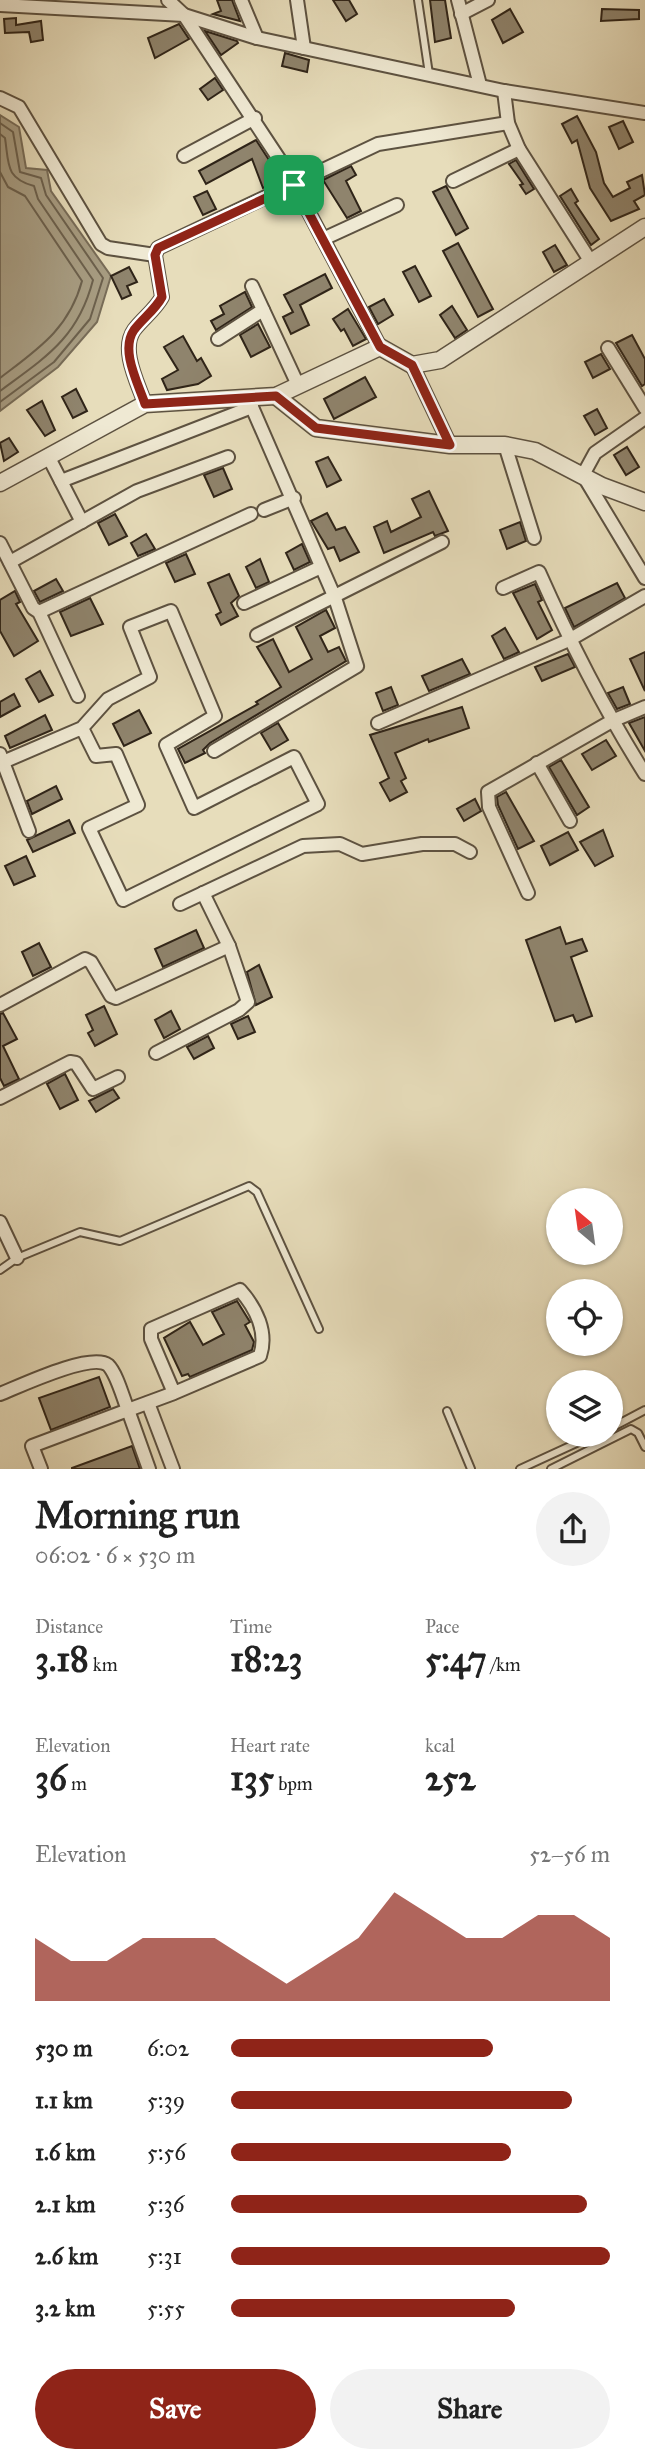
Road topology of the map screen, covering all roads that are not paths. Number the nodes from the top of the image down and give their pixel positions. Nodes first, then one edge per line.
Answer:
1 (168, 0) edge
2 (241, 0) edge
3 (297, 0) edge
4 (418, 0) edge
5 (458, 0) edge
6 (488, 0) edge
7 (0, 5) edge
8 (461, 14) junction
9 (184, 15) junction
10 (257, 38) junction
11 (304, 48) junction
12 (429, 74) junction
13 (480, 85) junction
14 (505, 91) junction
15 (0, 98) edge
16 (645, 113) edge
17 (255, 118) junction
18 (508, 124) junction
19 (519, 149) junction
20 (184, 156) dead end
21 (453, 181) dead end
22 (294, 185) junction
23 (397, 205) dead end
24 (645, 227) edge
25 (323, 239) junction
26 (155, 255) junction
27 (591, 262) junction
28 (252, 286) dead end
29 (263, 310) junction
30 (218, 339) dead end
31 (380, 347) junction
32 (608, 348) dead end
33 (412, 365) junction
34 (298, 385) junction
35 (276, 396) junction
36 (250, 402) junction
37 (145, 404) junction
38 (645, 408) edge
39 (645, 418) edge
40 (450, 445) junction
41 (505, 445) junction
42 (48, 456) junction
43 (228, 457) dead end
44 (583, 475) junction
45 (61, 481) junction
46 (0, 483) edge
47 (294, 498) junction
48 (645, 502) edge
49 (264, 510) dead end
50 (251, 514) dead end
51 (82, 522) junction
52 (534, 538) dead end
53 (442, 542) dead end
54 (0, 544) edge
55 (10, 562) junction
56 (321, 567) junction
57 (645, 578) edge
58 (503, 588) dead end
59 (645, 597) edge
60 (335, 598) junction
61 (244, 603) dead end
62 (39, 612) junction
63 (257, 635) dead end
64 (569, 640) junction
65 (78, 696) dead end
66 (645, 707) edge
67 (612, 721) junction
68 (378, 723) dead end
69 (82, 728) junction
70 (214, 751) dead end
71 (1, 758) edge
72 (537, 763) junction
73 (645, 774) edge
74 (570, 821) dead end
75 (29, 831) dead end
76 (470, 852) dead end
77 (528, 892) dead end
78 (203, 893) junction
79 (180, 904) dead end
80 (229, 946) junction
81 (0, 1005) edge
82 (156, 1053) dead end
83 (117, 1077) dead end
84 (0, 1098) edge
85 (0, 1222) edge
86 (17, 1258) junction
87 (0, 1270) edge
88 (319, 1329) dead end
89 (174, 1393) junction
90 (0, 1394) edge
91 (148, 1403) junction
92 (128, 1410) junction
93 (645, 1410) edge
94 (447, 1411) dead end
95 (623, 1422) edge
96 (568, 1447) edge
97 (645, 1447) edge
98 (41, 1469) edge
99 (149, 1469) edge
100 (173, 1469) edge
101 (471, 1469) edge
102 (520, 1469) edge
103 (551, 1469) edge

1 - 9 street
2 - 10 street
3 - 11 street
4 - 12 lane
5 - 8 street
6 - 8 street
7 - 9 street
8 - 13 street
9 - 10 street
9 - 17 street
10 - 11 street
11 - 12 street
12 - 13 street
13 - 14 street
14 - 16 street
14 - 18 street
15 - 26 street
17 - 20 street
17 - 22 street
18 - 19 street
18 - 22 street
19 - 21 street
19 - 27 street
22 - 25 street
22 - 26 street
23 - 25 street
24 - 27 street
25 - 31 street
26 - 37 street
27 - 33 street
28 - 29 street
29 - 30 street
29 - 34 street
31 - 33 street
31 - 34 street
32 - 38 street
33 - 40 street
34 - 35 street
35 - 36 street
35 - 40 street
36 - 37 street
36 - 45 street
36 - 47 street
37 - 42 street
39 - 44 street
40 - 41 street
41 - 44 street
41 - 52 street
42 - 45 street
42 - 46 street
43 - 51 street
44 - 48 street
44 - 57 street
45 - 51 street
47 - 49 street
47 - 56 street
50 - 62 street
51 - 55 street
53 - 60 street
54 - 55 street
55 - 62 street
56 - 60 street
56 - 61 street
58 - 64 street
59 - 64 street
60 - 63 street
60 - 70 street
62 - 65 street
64 - 67 street
64 - 68 street
66 - 67 street
67 - 72 street
67 - 73 street
69 - 69 street
69 - 71 street
71 - 75 street
72 - 74 street
72 - 77 street
76 - 78 street
78 - 79 street
78 - 80 street
80 - 81 street
80 - 82 street
83 - 84 street
85 - 86 street
86 - 87 lane
86 - 88 lane
89 - 89 street
89 - 91 street
90 - 92 street
91 - 92 street
91 - 100 street
92 - 98 street
92 - 99 street
93 - 95 lane
94 - 101 lane
96 - 102 lane
97 - 103 lane

